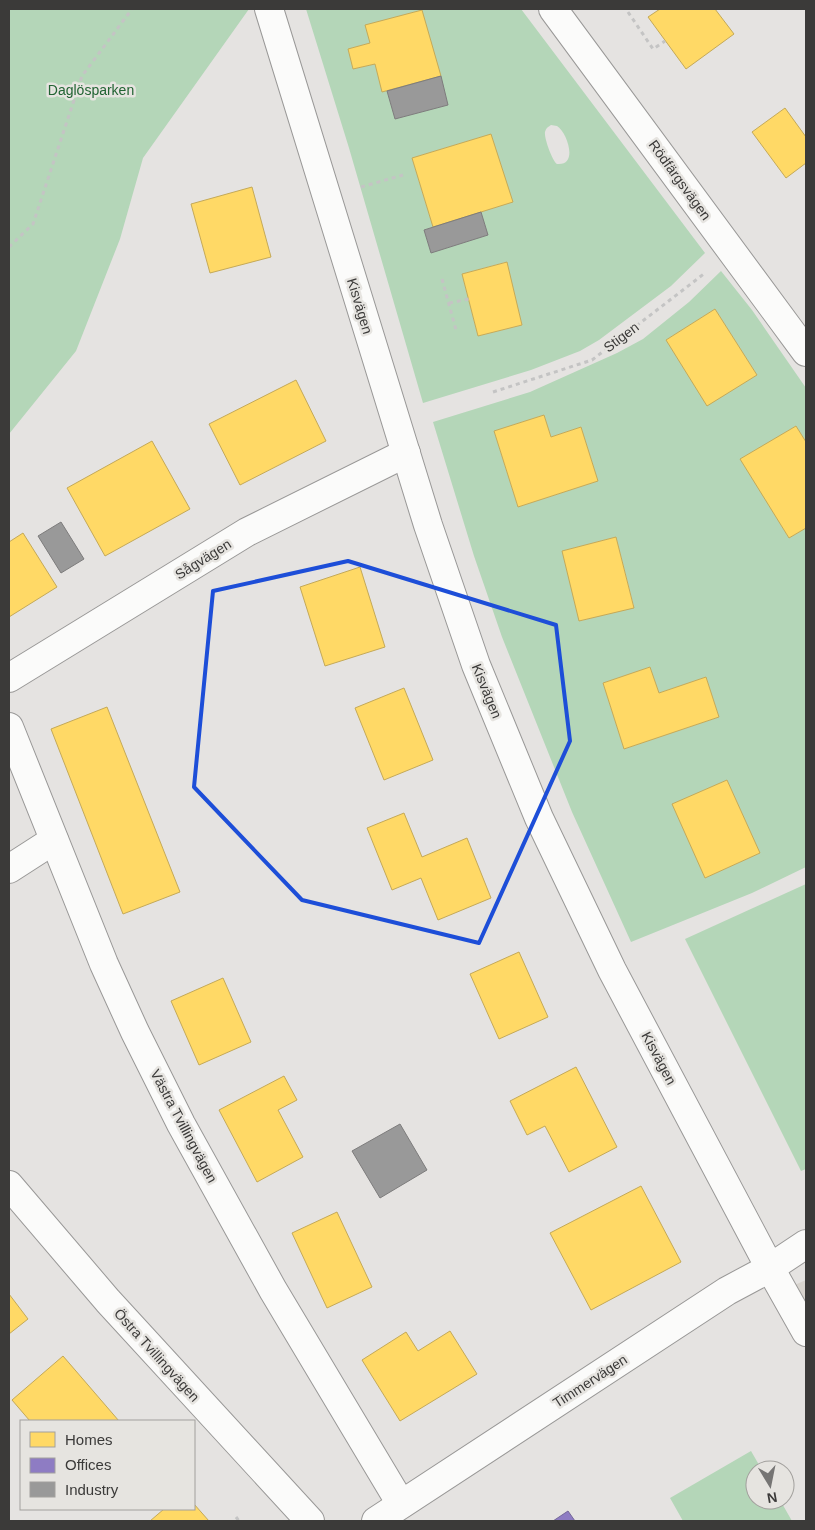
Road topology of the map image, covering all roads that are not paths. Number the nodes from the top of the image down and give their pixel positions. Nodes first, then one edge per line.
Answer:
1 (269, 9) edge
2 (553, 9) edge
3 (806, 352) edge
4 (406, 453) junction
5 (9, 678) edge
6 (9, 727) edge
7 (54, 840) junction
8 (9, 869) edge
9 (9, 1185) edge
10 (806, 1244) edge
11 (770, 1268) junction
12 (806, 1332) edge
13 (401, 1504) junction
14 (310, 1521) edge
15 (376, 1521) edge

1 - 4 street, Kisvägen
2 - 3 street, Rödfärgsvägen
4 - 5 street, Sågvägen
4 - 11 street, Kisvägen
6 - 7 street, Västra Tvillingvägen
7 - 8 street
7 - 13 street, Västra Tvillingvägen
9 - 14 street, Östra Tvillingvägen
10 - 11 street, Timmervägen
11 - 12 street, Kisvägen
11 - 13 street, Timmervägen
13 - 15 street, Timmervägen

